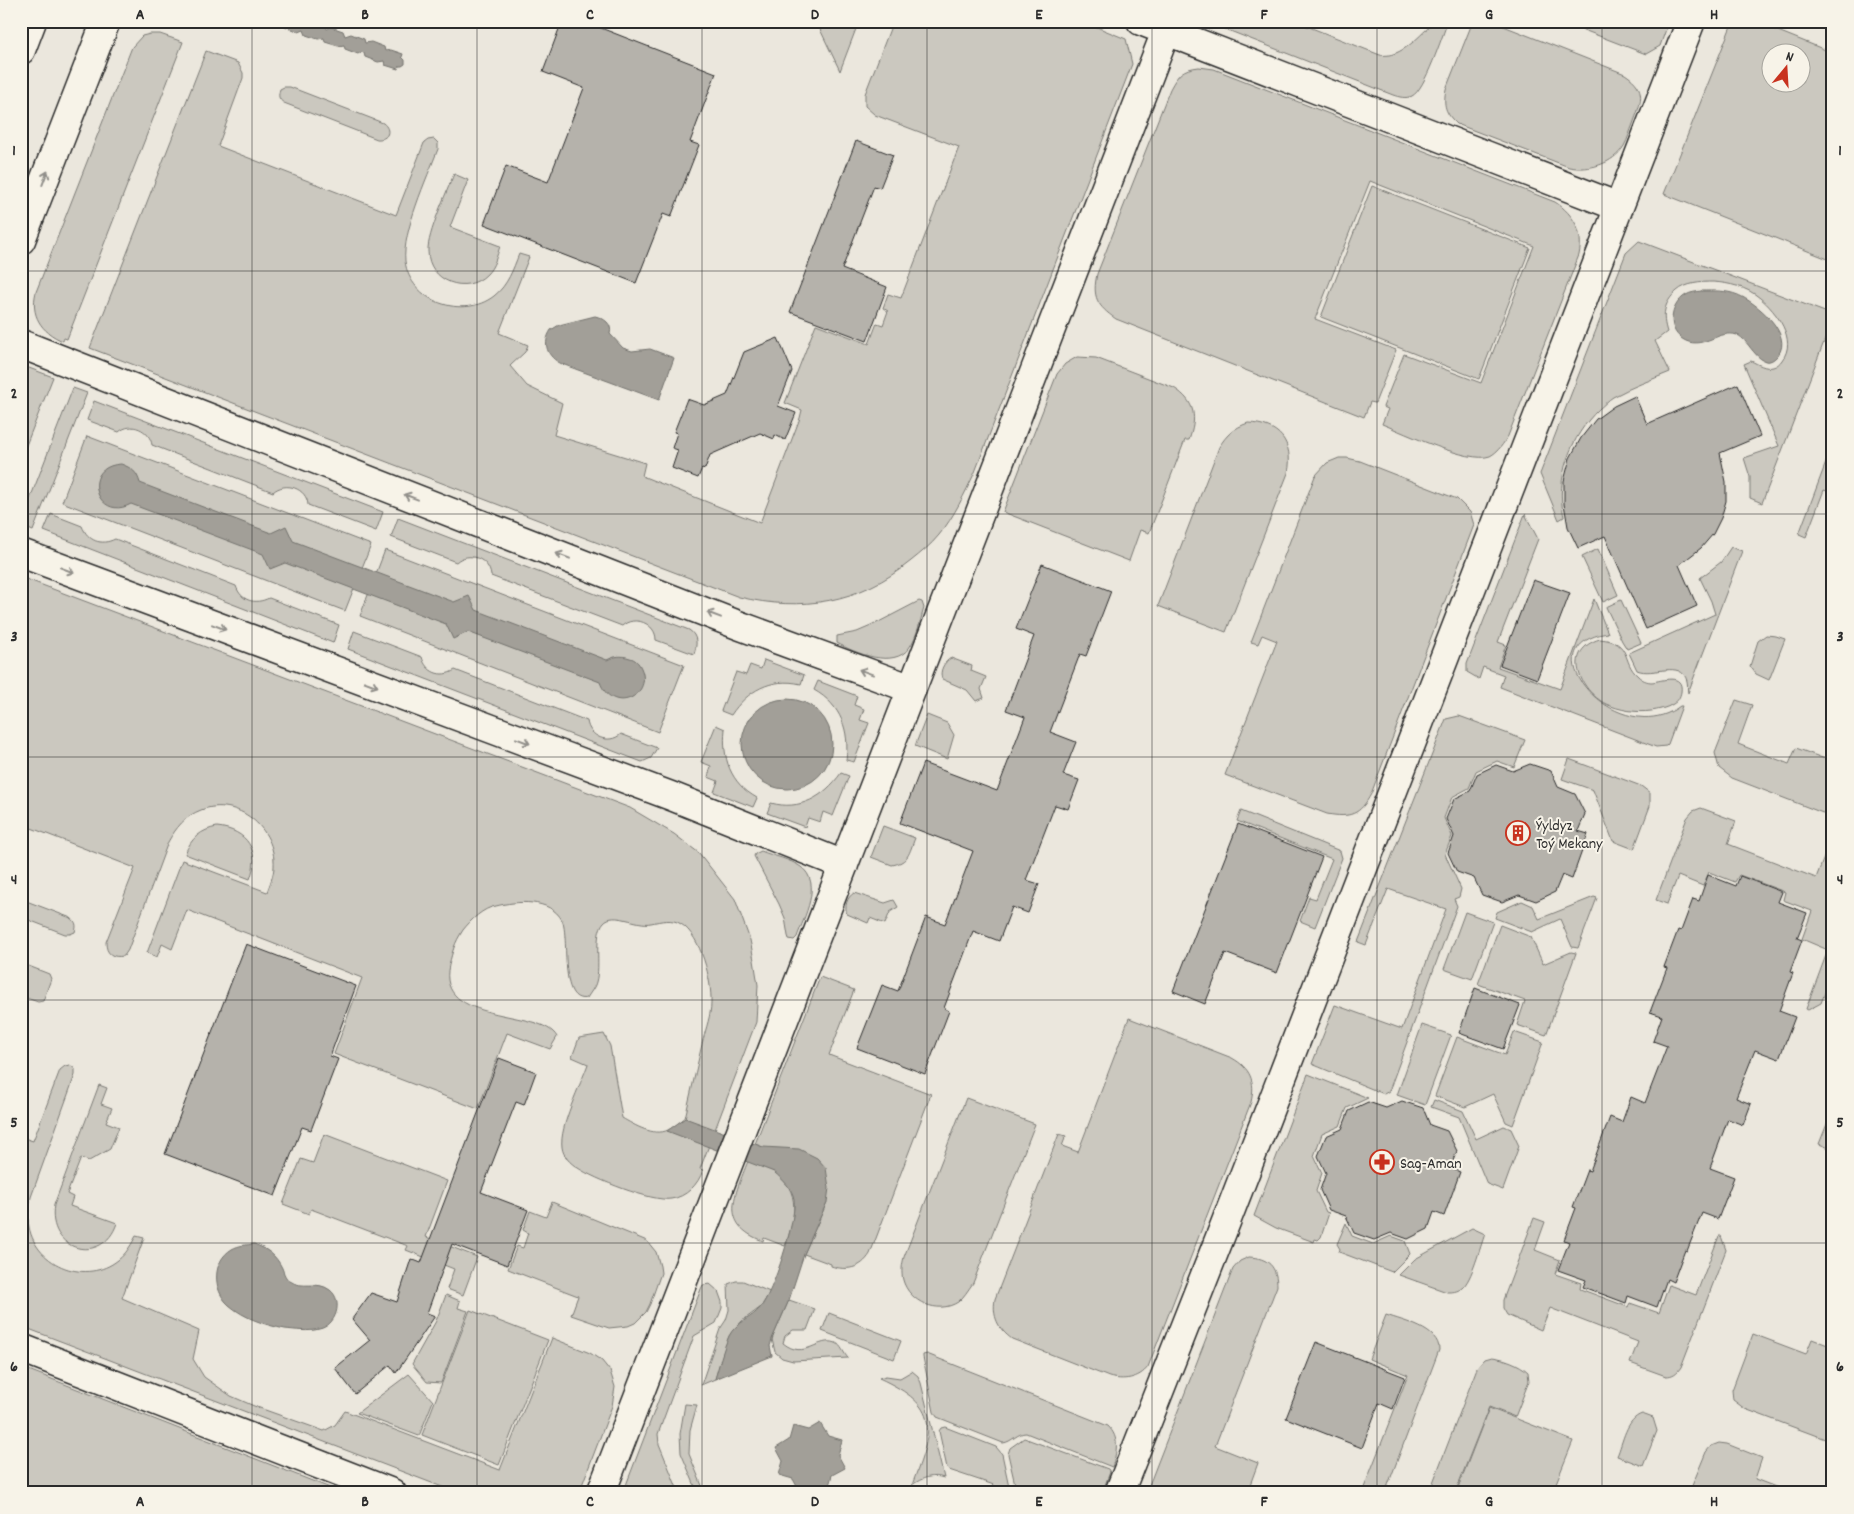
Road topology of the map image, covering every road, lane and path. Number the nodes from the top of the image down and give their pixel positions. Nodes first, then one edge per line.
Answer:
1 (32, 21) edge
2 (106, 21) edge
3 (1691, 21) edge
4 (1159, 25) edge
5 (21, 50) edge
6 (1619, 207) junction
7 (21, 240) edge
8 (21, 344) edge
9 (21, 552) edge
10 (912, 689) junction
11 (844, 864) junction
12 (21, 1348) edge
13 (392, 1493) edge
14 (601, 1493) edge
15 (1119, 1493) edge

1 - 5 street
7 -> 2 street
3 - 6 street
4 - 6 street
4 - 10 street
6 - 15 street
10 -> 8 street
9 -> 11 street
10 - 11 street
11 - 14 street
12 - 13 street

